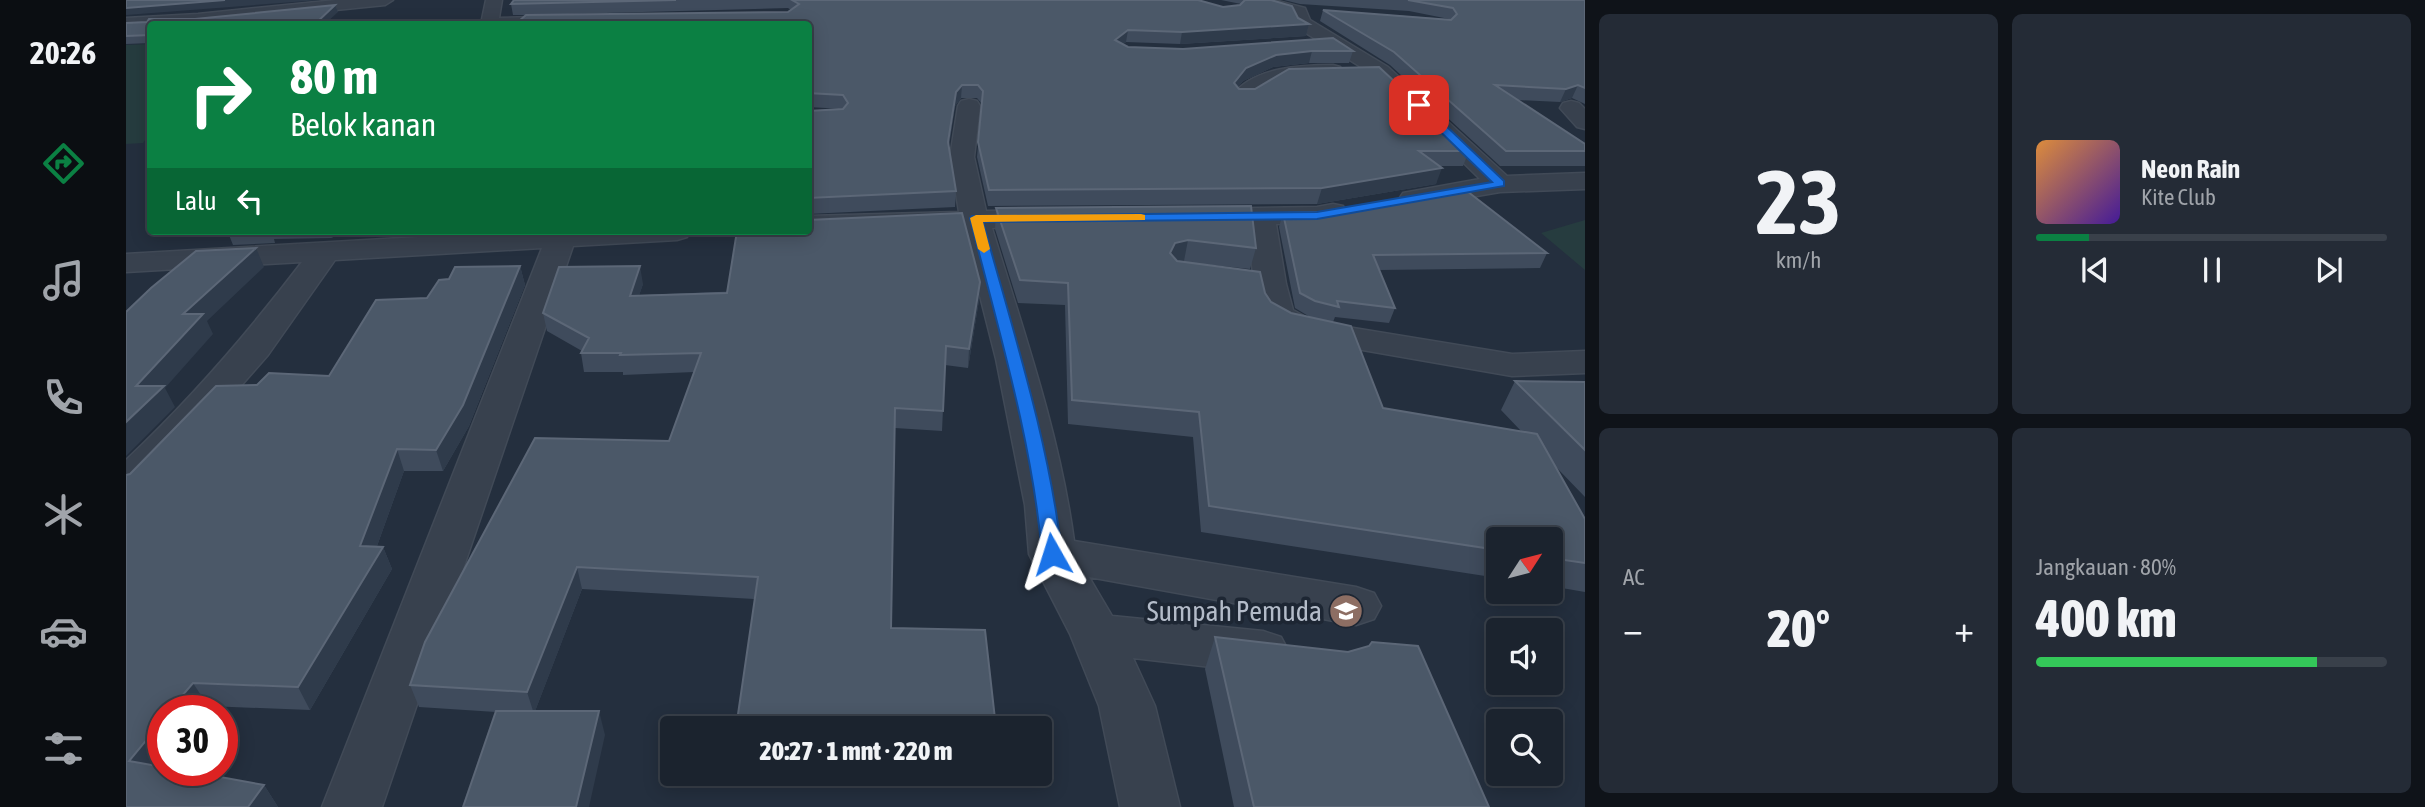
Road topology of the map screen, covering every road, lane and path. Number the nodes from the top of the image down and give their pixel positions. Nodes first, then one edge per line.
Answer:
1 (385, 0) edge
2 (495, 0) edge
3 (1256, 0) edge
4 (162, 21) edge
5 (490, 21) edge
6 (147, 22) edge
7 (126, 23) edge
8 (1335, 42) junction
9 (1300, 45) edge
10 (1381, 71) junction
11 (1244, 95) edge
12 (969, 106) edge
13 (1585, 181) edge
14 (1500, 184) junction
15 (1261, 216) junction
16 (1180, 217) edge
17 (976, 218) junction
18 (1071, 218) edge
19 (812, 225) edge
20 (162, 235) edge
21 (600, 235) edge
22 (561, 237) junction
23 (440, 239) edge
24 (325, 252) junction
25 (131, 263) edge
26 (1585, 362) edge
27 (126, 484) edge
28 (1052, 554) junction
29 (1356, 606) dead end
30 (1096, 634) junction
31 (1308, 657) edge
32 (352, 807) edge
33 (1150, 807) edge

1 - 4 street
2 - 5 street
3 - 8 street
6 - 7 street
8 - 9 street
8 - 10 street
10 - 11 street
10 - 14 street
12 - 17 street
13 - 14 street
14 - 15 street
15 - 16 street
15 - 26 street
17 - 18 street
17 - 19 street
17 - 28 street
20 - 25 street
21 - 22 street
22 - 23 street
22 - 32 street
23 - 24 street
24 - 25 street
24 - 27 street
28 - 29 street
28 - 30 street
30 - 31 street
30 - 33 street

